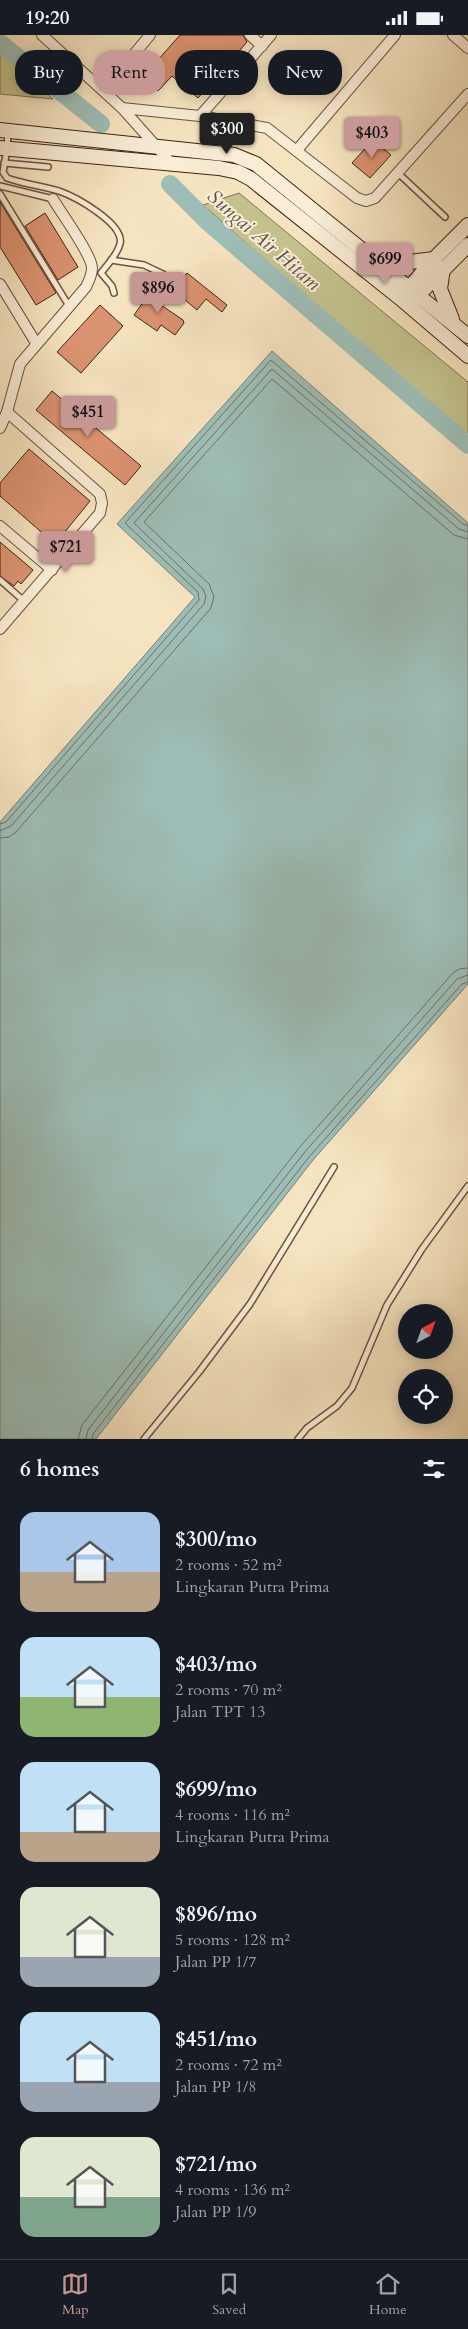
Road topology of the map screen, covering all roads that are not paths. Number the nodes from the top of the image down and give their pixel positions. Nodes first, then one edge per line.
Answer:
1 (42, 35) edge
2 (150, 35) edge
3 (250, 35) edge
4 (271, 35) edge
5 (395, 35) edge
6 (454, 35) edge
7 (262, 46) junction
8 (468, 48) edge
9 (137, 50) edge
10 (93, 80) edge
11 (468, 94) edge
12 (109, 95) edge
13 (122, 108) junction
14 (200, 116) junction
15 (4, 130) edge
16 (158, 147) junction
17 (4, 148) edge
18 (297, 150) junction
19 (4, 163) junction
20 (172, 164) junction
21 (48, 167) dead end
22 (398, 173) junction
23 (0, 185) edge
24 (0, 194) edge
25 (53, 199) joint
26 (445, 217) dead end
27 (468, 225) edge
28 (468, 245) edge
29 (111, 260) junction
30 (378, 261) junction
31 (439, 263) junction
32 (163, 274) dead end
33 (0, 284) edge
34 (414, 290) junction
35 (114, 293) dead end
36 (404, 302) junction
37 (69, 306) junction
38 (455, 324) junction
39 (468, 336) edge
40 (36, 343) junction
41 (468, 356) edge
42 (4, 408) edge
43 (0, 428) edge
44 (0, 526) edge
45 (52, 570) junction
46 (0, 580) edge
47 (24, 601) junction
48 (0, 629) edge
49 (334, 1167) dead end
50 (468, 1187) edge
51 (144, 1439) edge
52 (298, 1439) edge

1 - 10 street
2 - 9 street
3 - 7 street
4 - 7 street
5 - 18 street
6 - 8 street
7 - 14 street
11 - 22 street
12 - 13 street
13 - 14 street
13 - 16 street
14 - 18 street
15 - 16 main road
15 - 17 lane
16 - 20 street
16 - 30 main road
17 - 19 lane
17 - 20 main road
18 - 22 street
19 - 21 lane
19 - 29 lane
20 - 36 main road
22 - 26 lane
23 - 25 lane
24 - 37 lane
25 - 37 street
27 - 31 main road
28 - 31 main road
29 - 32 lane
29 - 35 lane
30 - 31 main road
30 - 34 main road
31 - 34 main road
31 - 38 main road
33 - 40 street
34 - 36 main road
34 - 38 main road
36 - 41 main road
37 - 40 street
38 - 39 main road
40 - 42 street
42 - 43 street
42 - 45 street
44 - 45 street
45 - 47 street
46 - 47 lane
47 - 48 street
49 - 51 lane
50 - 52 lane

